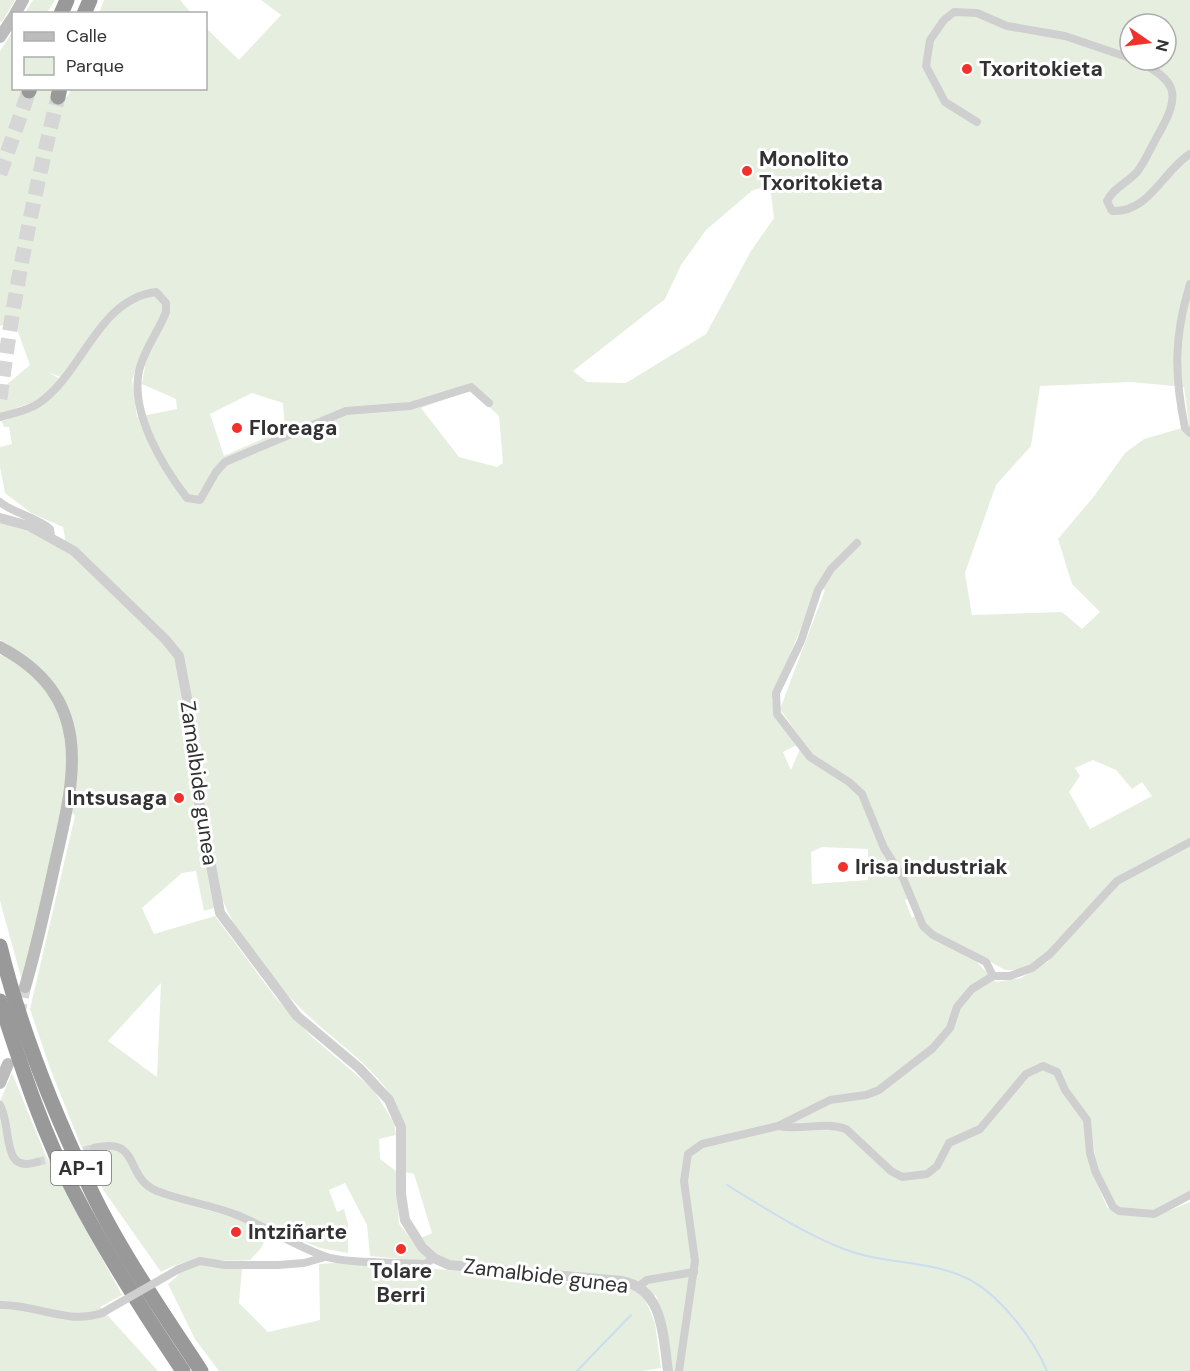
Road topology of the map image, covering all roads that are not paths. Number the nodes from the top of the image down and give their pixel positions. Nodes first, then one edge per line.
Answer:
1 (12, 18) edge
2 (0, 37) edge
3 (1118, 53) edge
4 (1158, 72) edge
5 (977, 122) dead end
6 (1190, 154) edge
7 (1190, 284) edge
8 (489, 403) dead end
9 (0, 417) edge
10 (1190, 433) edge
11 (0, 502) edge
12 (0, 518) edge
13 (51, 536) junction
14 (857, 543) dead end
15 (0, 647) edge
16 (1190, 842) edge
17 (0, 946) edge
18 (993, 976) junction
19 (26, 987) tunnel mouth
20 (0, 1001) edge
21 (9, 1064) dead end
22 (0, 1083) edge
23 (0, 1106) edge
24 (778, 1126) junction
25 (94, 1148) tunnel mouth
26 (37, 1161) tunnel mouth
27 (1190, 1195) edge
28 (325, 1257) junction
29 (434, 1258) junction
30 (694, 1272) junction
31 (638, 1287) junction
32 (0, 1305) edge
33 (183, 1371) edge
34 (201, 1371) edge
35 (668, 1371) edge
36 (679, 1371) edge

1 - 2 main road
3 - 5 street
4 - 6 street
7 - 10 street
8 - 9 street
11 - 13 street
12 - 13 street, Zamalbide gunea
13 - 29 street, Zamalbide gunea
14 - 18 street
15 - 19 main road
16 - 18 street
17 - 34 highway, AP-1
18 - 24 street
20 - 33 highway, AP-1
21 - 22 main road
23 - 26 street
24 - 27 street
24 - 30 street
25 - 28 street, Zamalbide gunea
28 - 29 street, Zamalbide gunea
28 - 32 street, Zamalbide gunea, bridge
29 - 31 street, Zamalbide gunea
30 - 31 street
30 - 36 street
31 - 35 street, Zamalbide gunea

